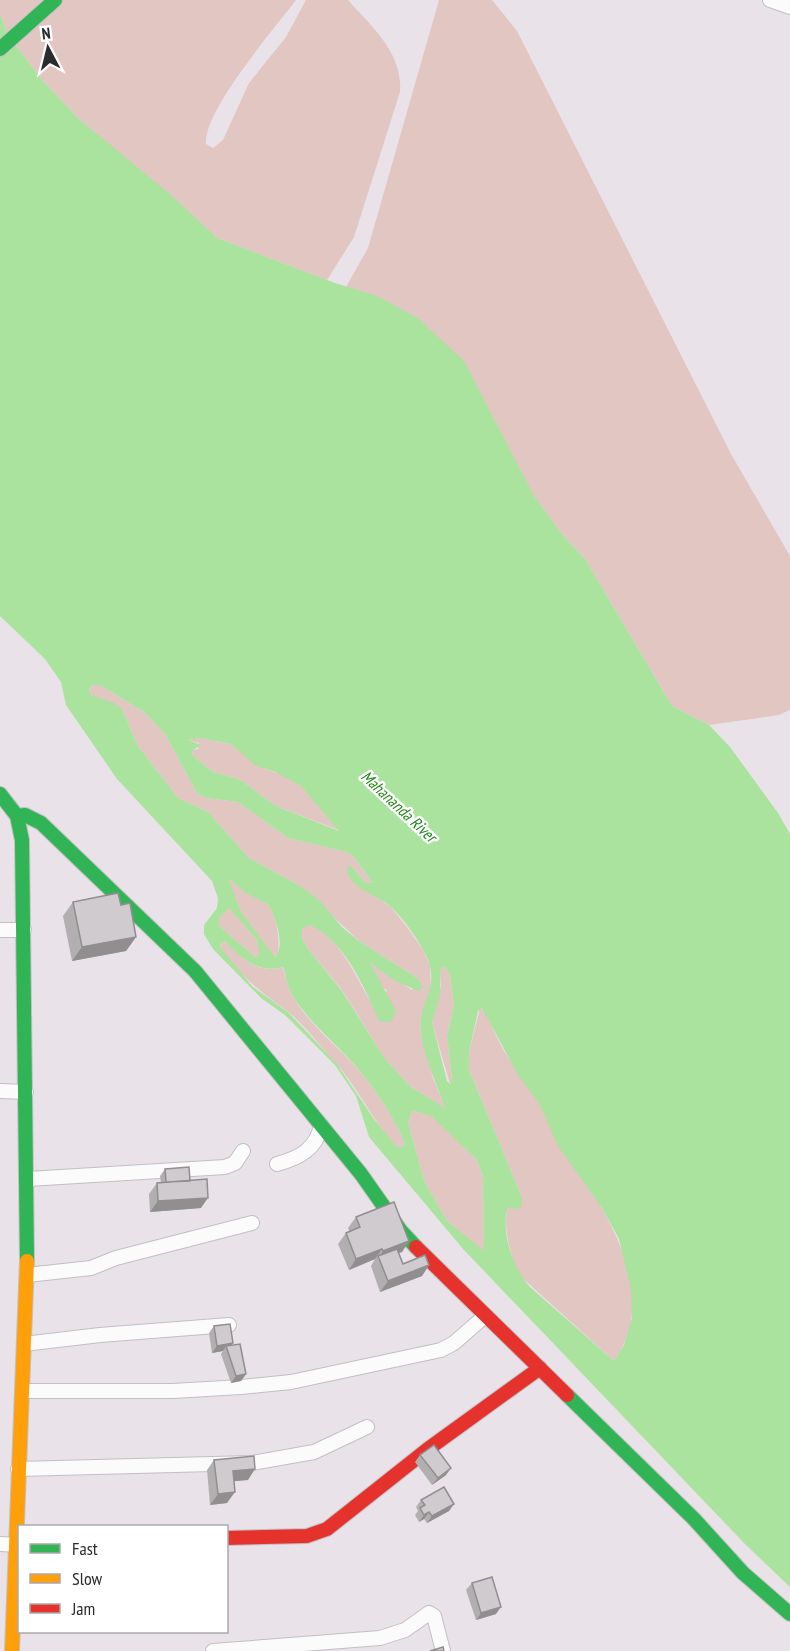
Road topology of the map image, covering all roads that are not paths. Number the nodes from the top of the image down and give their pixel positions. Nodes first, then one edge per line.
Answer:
1 (55, 0) edge
2 (770, 0) edge
3 (790, 8) edge
4 (0, 49) edge
5 (0, 794) edge
6 (17, 816) junction
7 (0, 930) edge
8 (24, 930) junction
9 (0, 1091) edge
10 (26, 1092) junction
11 (321, 1125) junction
12 (243, 1151) dead end
13 (277, 1164) dead end
14 (28, 1179) junction
15 (252, 1223) dead end
16 (27, 1275) junction
17 (485, 1316) junction
18 (230, 1325) edge
19 (24, 1344) junction
20 (540, 1368) junction
21 (22, 1391) junction
22 (367, 1427) dead end
23 (18, 1469) junction
24 (228, 1538) edge
25 (0, 1544) edge
26 (17, 1545) edge
27 (790, 1614) edge
28 (372, 1645) edge
29 (12, 1651) edge
30 (213, 1651) edge
31 (443, 1651) edge

1 - 4 street
2 - 3 street
5 - 6 street
6 - 8 street
6 - 11 street
7 - 8 street
8 - 10 street
9 - 10 street
10 - 14 street
11 - 13 street
11 - 17 street
12 - 14 street
14 - 16 street
15 - 16 street
16 - 19 street
17 - 20 street
17 - 21 street
18 - 19 street
19 - 21 street
20 - 24 street
20 - 27 street
21 - 23 street
22 - 23 street
23 - 26 street
25 - 26 street
26 - 29 street
28 - 30 street
28 - 31 street

